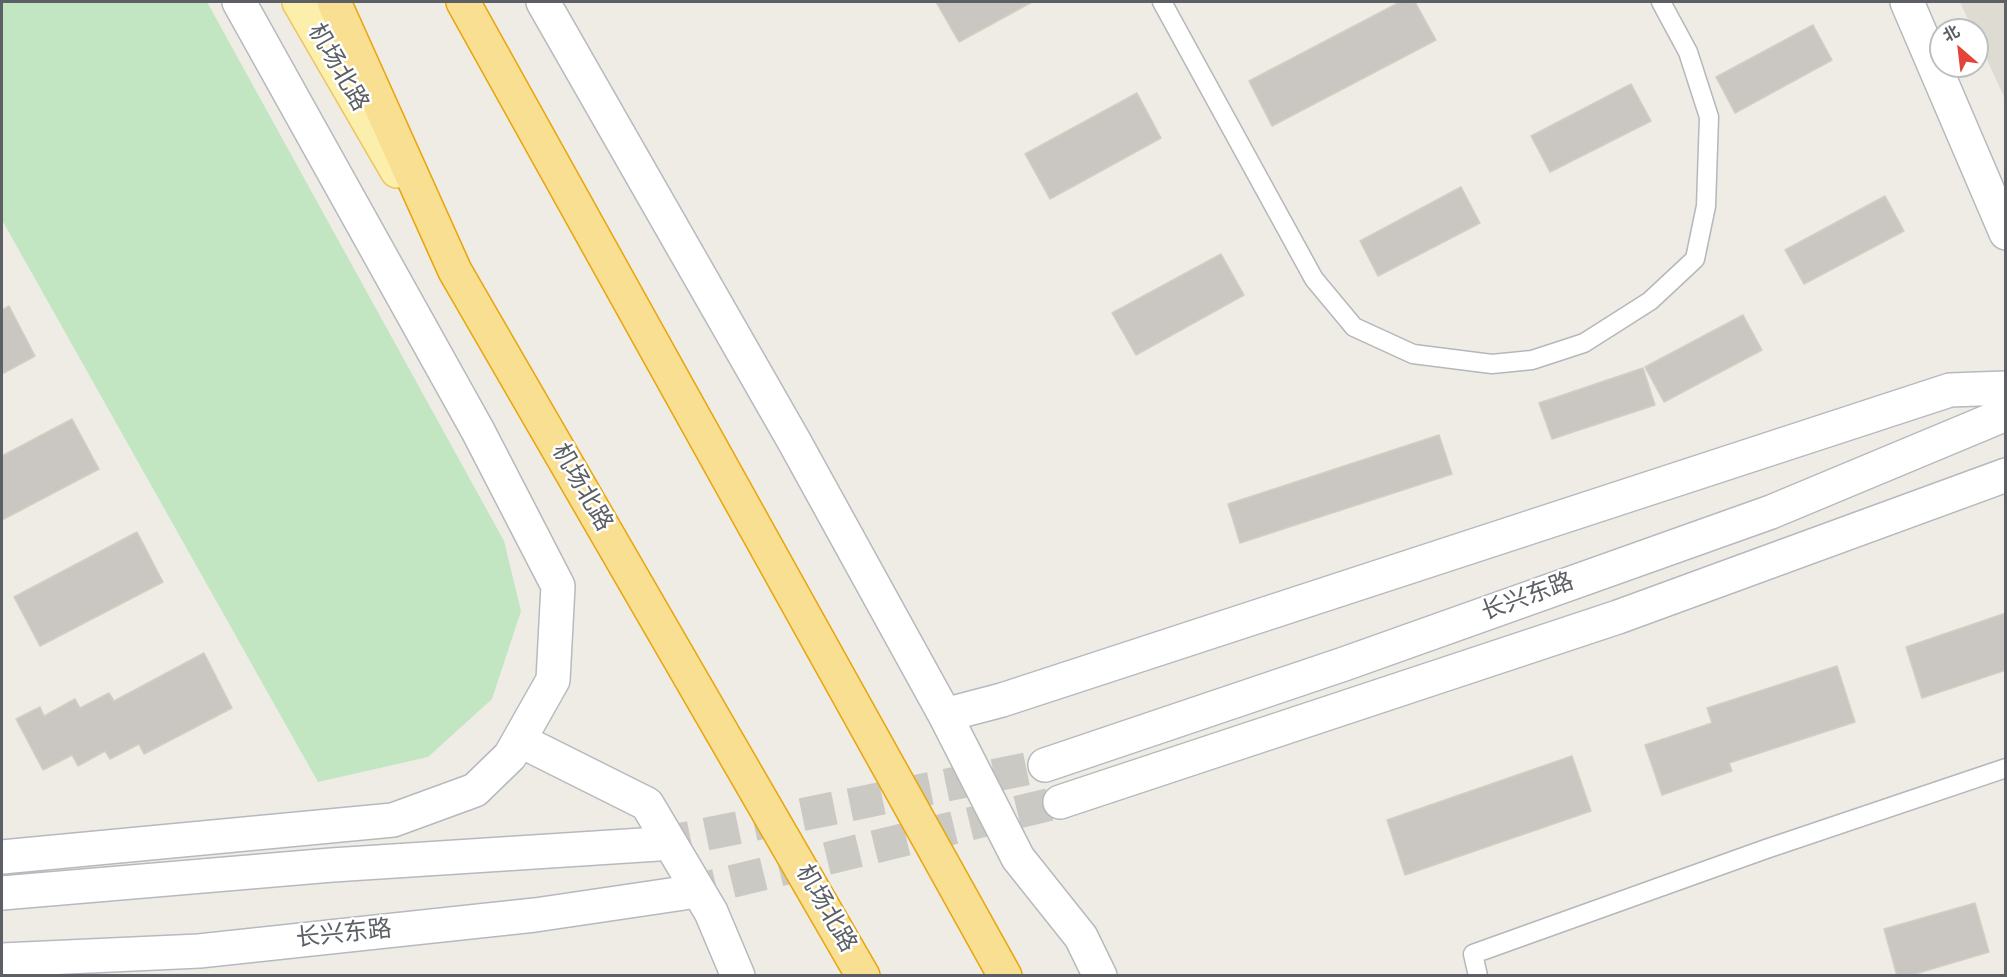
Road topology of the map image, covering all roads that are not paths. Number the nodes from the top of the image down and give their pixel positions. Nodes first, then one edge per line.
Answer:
1 (239, 2) edge
2 (299, 2) edge
3 (334, 2) edge
4 (463, 2) edge
5 (543, 2) edge
6 (1162, 2) edge
7 (1661, 2) edge
8 (1907, 2) edge
9 (2006, 233) edge
10 (455, 271) junction
11 (2006, 388) edge
12 (2006, 414) edge
13 (2006, 475) edge
14 (945, 715) junction
15 (519, 740) junction
16 (1045, 765) tunnel mouth
17 (2006, 768) edge
18 (1060, 802) tunnel mouth
19 (658, 844) tunnel mouth
20 (2, 857) edge
21 (684, 892) tunnel mouth
22 (2, 893) edge
23 (2, 960) edge
24 (738, 975) edge
25 (863, 975) edge
26 (1005, 975) edge
27 (1100, 975) edge
28 (1478, 975) edge

1 - 15 main road
2 - 10 main road, 机场北路
3 - 10 highway
4 - 26 highway
5 - 14 main road
6 - 7 lane
8 - 9 main road
10 - 25 highway, 机场北路
11 - 14 main road
12 - 16 main road, 长兴东路
13 - 18 main road, 长兴东路
14 - 27 main road
15 - 20 main road
15 - 24 main road
17 - 28 lane
19 - 22 main road
21 - 23 main road, 长兴东路

